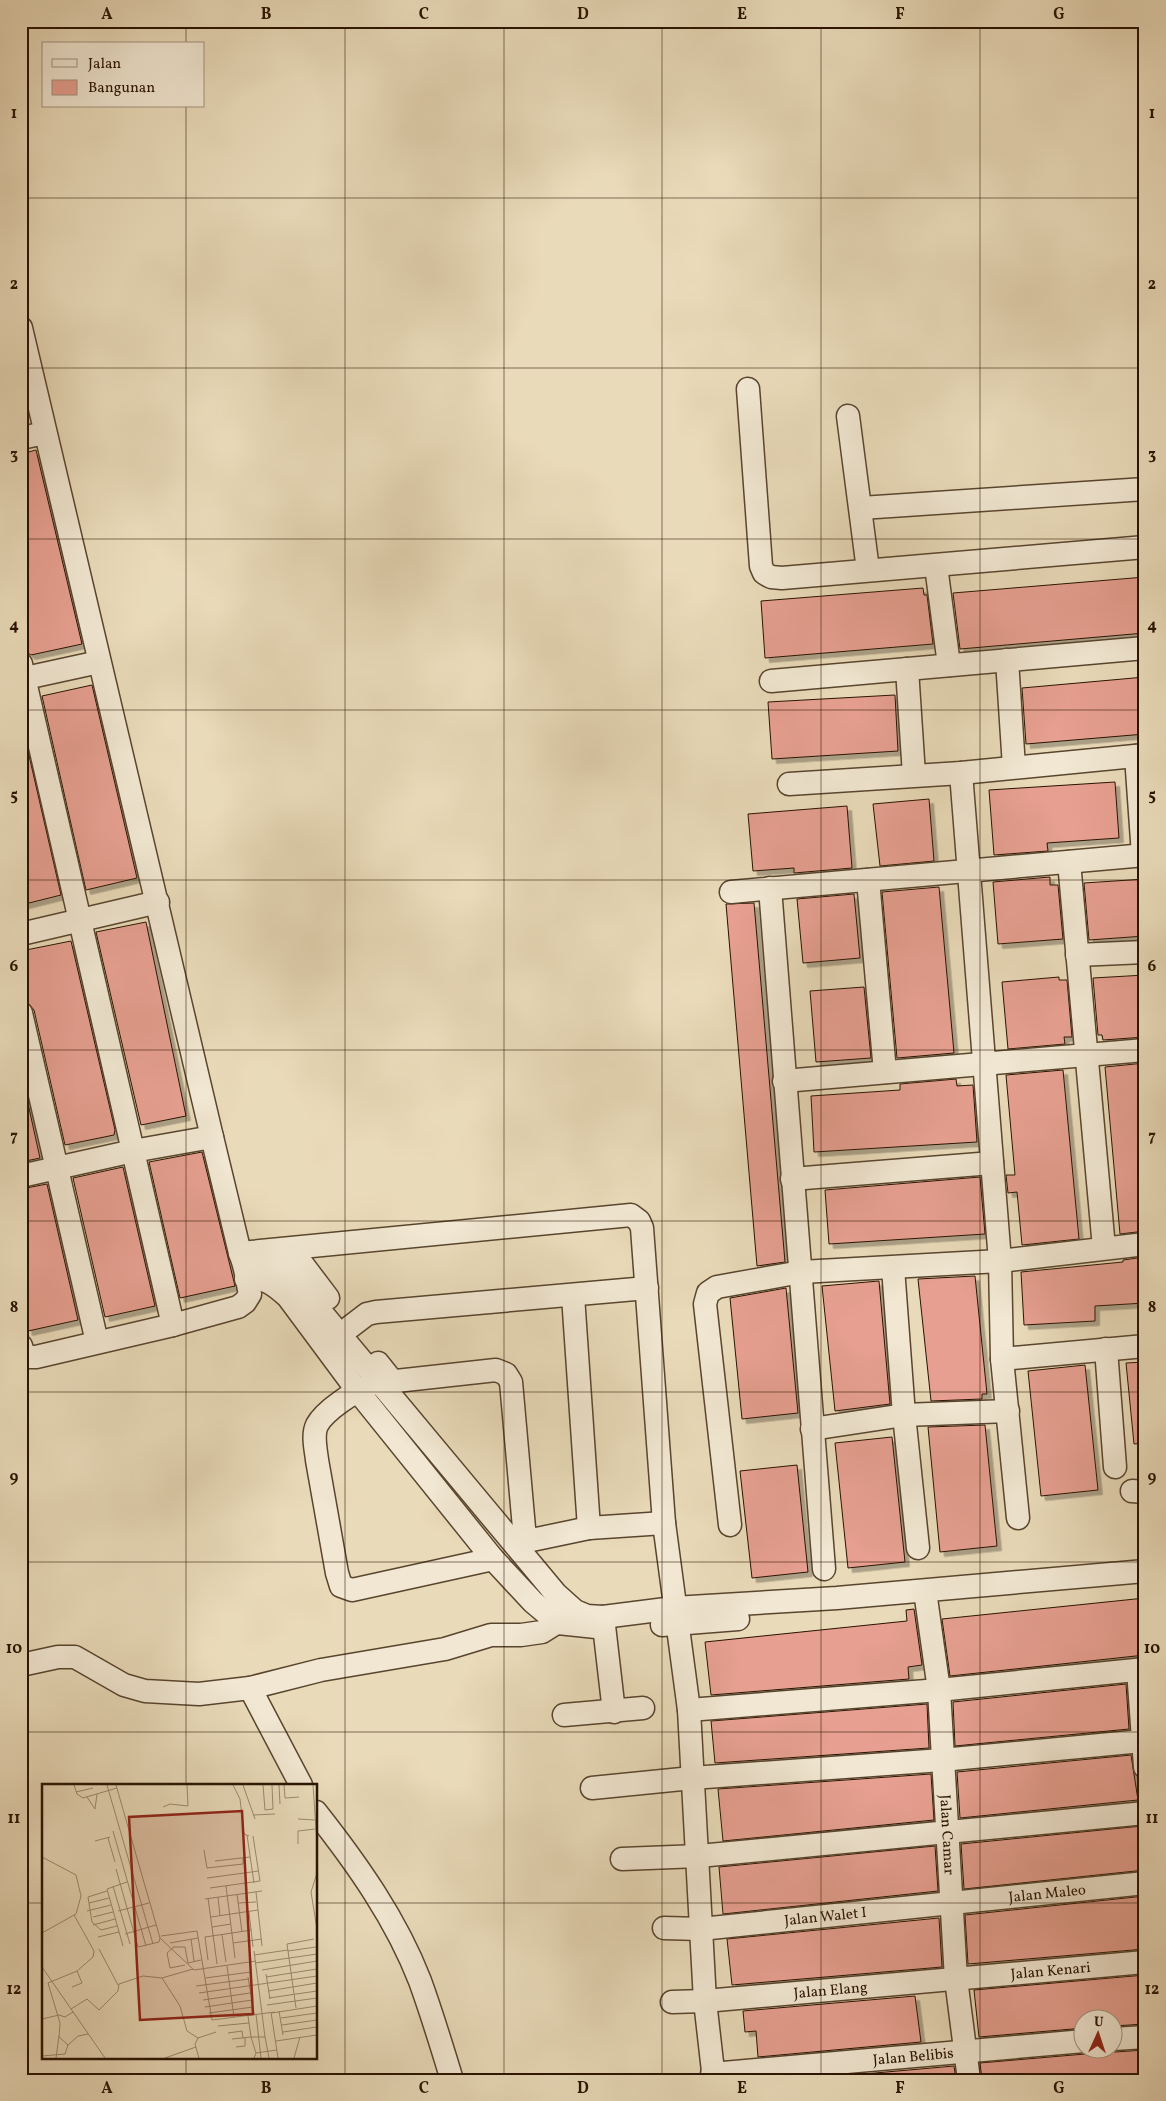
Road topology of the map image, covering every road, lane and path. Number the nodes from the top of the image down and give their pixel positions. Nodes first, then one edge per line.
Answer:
1 (21, 328) edge
2 (748, 389) dead end
3 (848, 416) dead end
4 (45, 433) junction
5 (21, 438) edge
6 (1145, 489) edge
7 (861, 508) junction
8 (1145, 547) edge
9 (936, 566) junction
10 (868, 570) junction
11 (1145, 648) edge
12 (1007, 660) junction
13 (99, 662) junction
14 (948, 665) junction
15 (907, 669) junction
16 (22, 674) edge
17 (771, 681) dead end
18 (1140, 755) edge
19 (1014, 767) junction
20 (961, 773) junction
21 (914, 776) junction
22 (789, 784) dead end
23 (1144, 855) edge
24 (1069, 862) junction
25 (970, 872) junction
26 (868, 880) junction
27 (770, 888) junction
28 (731, 892) dead end
29 (158, 902) junction
30 (80, 920) junction
31 (21, 934) edge
32 (1145, 952) edge
33 (1077, 955) junction
34 (21, 1013) edge
35 (1145, 1050) edge
36 (1086, 1055) junction
37 (985, 1063) junction
38 (885, 1072) junction
39 (784, 1081) junction
40 (212, 1137) junction
41 (134, 1151) junction
42 (992, 1163) junction
43 (57, 1168) junction
44 (21, 1176) edge
45 (792, 1179) junction
46 (1145, 1244) edge
47 (1104, 1248) junction
48 (291, 1249) junction
49 (1000, 1261) junction
50 (244, 1266) junction
51 (893, 1268) junction
52 (800, 1272) junction
53 (647, 1288) junction
54 (573, 1296) junction
55 (174, 1325) junction
56 (350, 1327) junction
57 (97, 1342) junction
58 (21, 1346) edge
59 (1145, 1346) edge
60 (1106, 1349) junction
61 (1002, 1359) junction
62 (383, 1377) junction
63 (357, 1390) junction
64 (1008, 1411) junction
65 (904, 1415) junction
66 (812, 1428) junction
67 (1115, 1467) dead end
68 (1018, 1518) dead end
69 (664, 1523) junction
70 (730, 1525) dead end
71 (589, 1528) junction
72 (522, 1544) junction
73 (918, 1548) dead end
74 (493, 1559) junction
75 (824, 1569) dead end
76 (1145, 1571) edge
77 (1145, 1585) edge
78 (926, 1597) junction
79 (675, 1616) junction
80 (567, 1617) junction
81 (603, 1622) junction
82 (21, 1665) edge
83 (1141, 1669) edge
84 (250, 1688) junction
85 (939, 1690) junction
86 (643, 1708) dead end
87 (689, 1710) junction
88 (614, 1712) junction
89 (564, 1715) dead end
90 (1142, 1741) junction
91 (942, 1760) junction
92 (1145, 1767) edge
93 (692, 1778) junction
94 (300, 1784) edge
95 (592, 1788) dead end
96 (1145, 1813) edge
97 (318, 1815) edge
98 (948, 1834) junction
99 (698, 1856) junction
100 (622, 1859) dead end
101 (1145, 1883) edge
102 (951, 1904) junction
103 (664, 1928) dead end
104 (701, 1930) junction
105 (1145, 1962) edge
106 (956, 1979) junction
107 (705, 2001) junction
108 (672, 2002) dead end
109 (1145, 2036) edge
110 (1124, 2038) edge
111 (1074, 2042) edge
112 (966, 2051) junction
113 (713, 2077) edge
114 (452, 2080) edge
115 (969, 2080) edge

1 - 4 street
2 - 10 street
3 - 7 street
4 - 5 street
4 - 13 street
6 - 7 street
7 - 10 street
8 - 9 street
9 - 10 street
9 - 14 street
11 - 12 street
12 - 14 street
12 - 19 street
13 - 16 street
13 - 29 street
14 - 15 street
15 - 17 street
15 - 21 street
16 - 30 street
18 - 19 street
18 - 23 street
19 - 20 street
20 - 21 street
20 - 25 street
21 - 22 street
23 - 24 street
24 - 25 street
24 - 33 street
25 - 26 street
25 - 37 street
26 - 27 street
26 - 38 street
27 - 28 street
27 - 39 street
29 - 30 street
29 - 40 street
30 - 31 street
30 - 41 street
32 - 33 street
33 - 36 street
34 - 43 street
35 - 36 street
36 - 37 street
36 - 47 street
37 - 38 street
37 - 42 street
38 - 39 street
39 - 45 street
40 - 41 street
40 - 50 street
41 - 43 street
41 - 55 street
42 - 45 street
42 - 49 street
43 - 44 street
43 - 57 street
45 - 52 street
46 - 47 street
47 - 49 street
48 - 50 street
48 - 53 street
48 - 56 street
49 - 51 street
49 - 61 street
50 - 55 street
50 - 62 street
50 - 63 street
51 - 52 street
51 - 65 street
52 - 66 street
52 - 70 street
53 - 54 street
53 - 69 street
54 - 56 street
54 - 71 street
55 - 57 street
56 - 62 street
57 - 58 street
59 - 60 street
60 - 61 street
60 - 67 street
61 - 64 street
62 - 63 street
62 - 72 street
62 - 72 street
63 - 74 street
63 - 74 street
64 - 65 street
64 - 68 street
65 - 66 street
65 - 73 street
66 - 75 street
69 - 71 street
69 - 79 street
71 - 72 street
72 - 80 street
74 - 80 street
76 - 78 street
77 - 78 street
78 - 79 street
78 - 85 street, Jalan Camar
79 - 81 street
79 - 87 street
80 - 81 street
80 - 84 street
81 - 88 street
82 - 84 street
83 - 85 street
83 - 90 street
84 - 94 street
85 - 87 street
85 - 91 street, Jalan Camar
86 - 88 street
87 - 93 street
88 - 89 street
90 - 91 street
90 - 92 street
91 - 93 street
91 - 98 street, Jalan Camar
93 - 95 street
93 - 99 street
96 - 98 street
97 - 114 street
98 - 99 street
98 - 102 street, Jalan Camar
99 - 100 street
99 - 104 street
101 - 102 street, Jalan Maleo
102 - 104 street, Jalan Walet I
102 - 106 street, Jalan Camar
103 - 104 street, Jalan Walet I
104 - 107 street
105 - 106 street, Jalan Kenari
106 - 107 street, Jalan Elang
106 - 112 street, Jalan Camar
107 - 108 street, Jalan Elang
107 - 113 street
109 - 110 street
111 - 112 street, Jalan Belibis
112 - 113 street, Jalan Belibis
112 - 115 street, Jalan Camar

